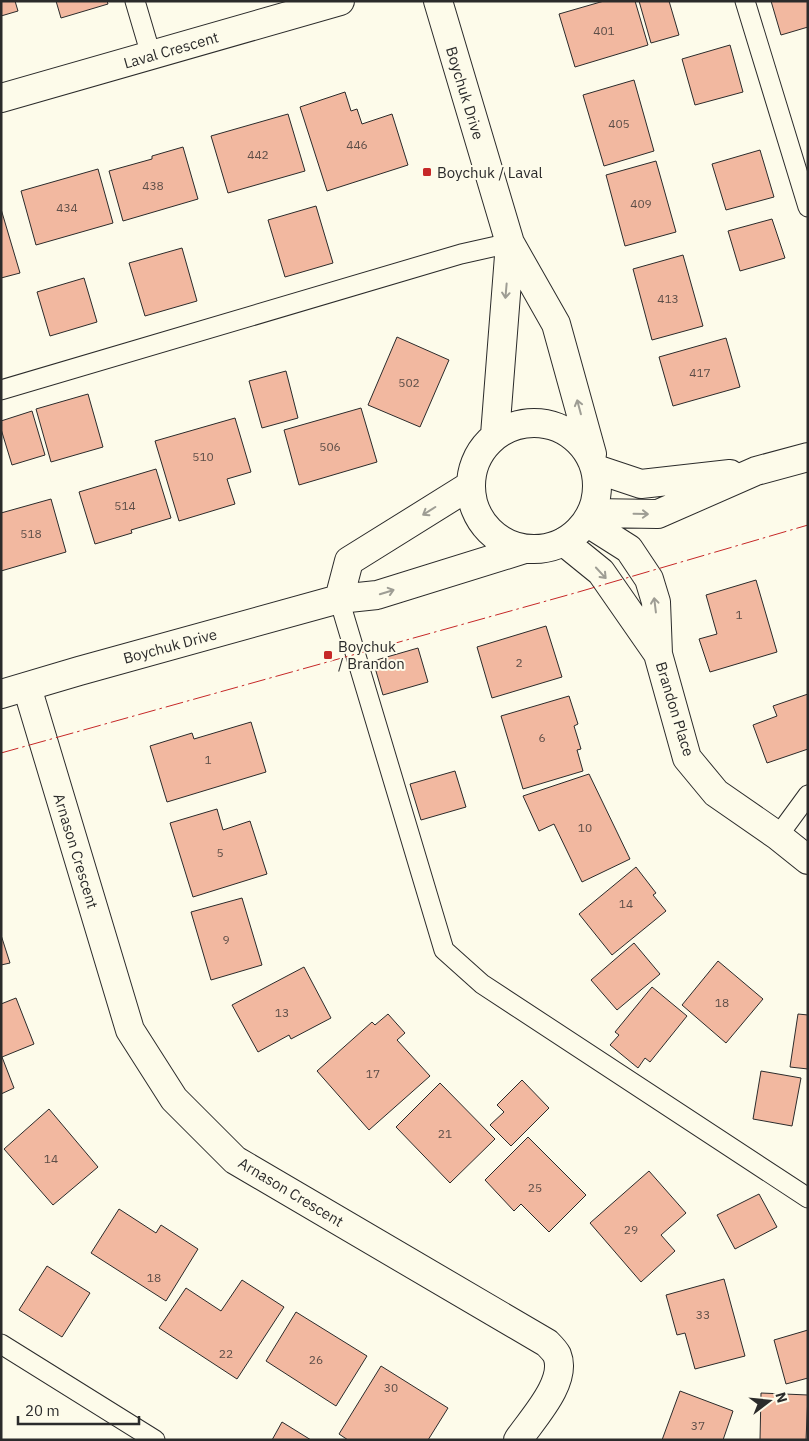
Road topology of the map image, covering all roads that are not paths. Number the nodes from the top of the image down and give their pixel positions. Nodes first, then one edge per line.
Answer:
1 (135, 1) edge
2 (340, 1) edge
3 (438, 1) edge
4 (745, 1) edge
5 (151, 56) junction
6 (1, 98) edge
7 (800, 153) edge
8 (808, 207) edge
9 (510, 243) junction
10 (1, 390) edge
11 (496, 435) junction
12 (808, 456) edge
13 (594, 462) junction
14 (756, 471) junction
15 (470, 485) junction
16 (590, 518) junction
17 (564, 542) junction
18 (525, 549) junction
19 (339, 599) junction
20 (658, 654) junction
21 (14, 691) edge
22 (808, 795) edge
23 (778, 836) junction
24 (808, 860) edge
25 (808, 1198) edge
26 (1, 1344) edge
27 (155, 1440) edge
28 (518, 1440) edge

1 - 5 lane
2 - 5 street, Laval Crescent
3 - 9 street, Boychuk Drive
4 - 7 lane
5 - 6 street, Laval Crescent
7 - 8 lane
9 - 10 lane
9 -> 11 street, Boychuk Drive
13 -> 9 street, Boychuk Drive
11 - 13 street
11 - 15 street
12 - 14 street
13 - 14 street
13 - 16 street
16 -> 14 street
15 - 18 street
15 -> 19 street
16 - 17 street
20 -> 16 street, Brandon Place
17 - 18 street
17 -> 20 street, Brandon Place
19 -> 18 street, Boychuk Drive
19 - 21 street, Boychuk Drive
19 - 25 lane
20 - 23 street, Brandon Place
21 - 28 street, Arnason Crescent
22 - 23 lane
23 - 24 street, Brandon Place
26 - 27 lane

